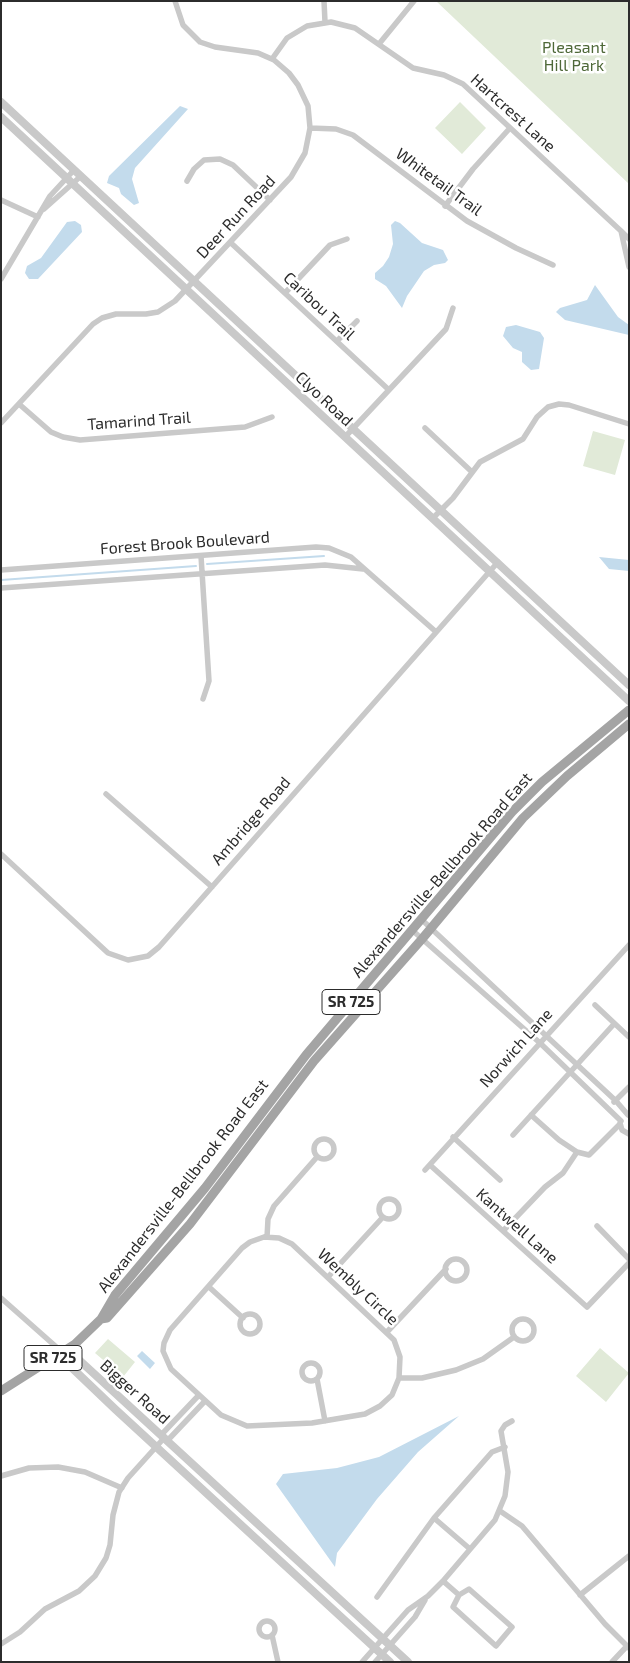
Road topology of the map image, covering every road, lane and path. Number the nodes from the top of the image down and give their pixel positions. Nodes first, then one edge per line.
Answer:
1 (175, 1) edge
2 (324, 1) edge
3 (414, 1) edge
4 (325, 22) junction
5 (379, 44) junction
6 (272, 59) junction
7 (1, 102) edge
8 (1, 117) edge
9 (310, 128) junction
10 (510, 128) junction
11 (74, 170) junction
12 (81, 176) junction
13 (66, 178) junction
14 (186, 181) dead end
15 (73, 184) junction
16 (1, 200) edge
17 (270, 200) junction
18 (445, 206) junction
19 (42, 210) junction
20 (38, 217) junction
21 (620, 231) junction
22 (347, 239) dead end
23 (629, 239) edge
24 (231, 243) junction
25 (553, 265) dead end
26 (629, 267) edge
27 (1, 279) edge
28 (195, 281) junction
29 (186, 290) junction
30 (285, 293) junction
31 (453, 308) dead end
32 (357, 321) dead end
33 (337, 341) junction
34 (389, 390) junction
35 (18, 404) junction
36 (272, 418) dead end
37 (1, 423) edge
38 (629, 424) edge
39 (353, 428) junction
40 (425, 428) dead end
41 (345, 437) junction
42 (472, 472) junction
43 (441, 510) junction
44 (434, 518) junction
45 (201, 556) junction
46 (498, 562) junction
47 (363, 569) junction
48 (1, 570) edge
49 (490, 571) junction
50 (202, 574) junction
51 (1, 588) edge
52 (435, 631) junction
53 (629, 685) edge
54 (203, 699) dead end
55 (629, 701) edge
56 (629, 710) edge
57 (629, 724) edge
58 (106, 794) dead end
59 (1, 854) edge
60 (212, 887) junction
61 (421, 919) junction
62 (431, 928) junction
63 (412, 930) junction
64 (422, 939) junction
65 (629, 945) edge
66 (595, 1005) dead end
67 (614, 1024) junction
68 (546, 1036) junction
69 (629, 1037) edge
70 (540, 1043) junction
71 (306, 1055) junction
72 (314, 1061) junction
73 (577, 1065) junction
74 (569, 1073) junction
75 (629, 1087) edge
76 (616, 1101) junction
77 (608, 1107) junction
78 (531, 1115) junction
79 (628, 1115) edge
80 (620, 1123) junction
81 (629, 1134) edge
82 (513, 1135) dead end
83 (454, 1137) junction
84 (577, 1152) junction
85 (317, 1157) dead end
86 (227, 1159) junction
87 (430, 1165) junction
88 (235, 1167) junction
89 (425, 1170) dead end
90 (500, 1180) dead end
91 (383, 1217) dead end
92 (597, 1226) dead end
93 (503, 1231) junction
94 (267, 1237) junction
95 (629, 1261) edge
96 (446, 1269) dead end
97 (328, 1277) junction
98 (209, 1286) junction
99 (1, 1298) edge
100 (243, 1318) dead end
101 (101, 1319) junction
102 (387, 1332) junction
103 (514, 1337) dead end
104 (62, 1352) junction
105 (399, 1378) junction
106 (317, 1379) dead end
107 (1, 1391) edge
108 (198, 1395) junction
109 (205, 1401) junction
110 (325, 1421) junction
111 (512, 1421) dead end
112 (165, 1437) junction
113 (158, 1446) junction
114 (505, 1447) junction
115 (1, 1476) edge
116 (122, 1488) junction
117 (500, 1511) junction
118 (434, 1518) junction
119 (470, 1549) junction
120 (629, 1556) edge
121 (443, 1581) junction
122 (459, 1595) junction
123 (580, 1595) junction
124 (428, 1596) junction
125 (377, 1597) dead end
126 (272, 1635) dead end
127 (386, 1641) junction
128 (1, 1644) edge
129 (375, 1647) junction
130 (628, 1647) edge
131 (381, 1653) junction
132 (278, 1662) edge
133 (362, 1662) edge
134 (375, 1662) edge
135 (390, 1662) edge
136 (408, 1662) edge
137 (612, 1662) edge

1 - 6 street, Deer Run Road
2 - 4 street
3 - 5 street
4 - 5 street, Hartcrest Lane
4 - 6 street, Hartcrest Lane
5 - 10 street, Hartcrest Lane
6 - 9 street, Deer Run Road
7 - 11 street, Clyo Road
8 - 13 street, Clyo Road
9 - 17 street, Deer Run Road
9 - 18 street, Whitetail Trail
10 - 18 street
10 - 21 street, Hartcrest Lane
11 - 12 street, Clyo Road
11 - 13 street
12 - 15 street
12 - 28 street, Clyo Road
13 - 15 street, Clyo Road
13 - 19 street
14 - 17 street
15 - 19 street
15 - 29 street, Clyo Road
16 - 20 street
17 - 24 street, Deer Run Road
18 - 25 street, Whitetail Trail
19 - 20 street
20 - 27 street
21 - 23 street, Hartcrest Lane
21 - 26 street
22 - 30 street
24 - 28 street, Deer Run Road
24 - 30 street, Caribou Trail
28 - 29 street, Deer Run Road
28 - 39 street, Clyo Road
29 - 35 street, Deer Run Road
29 - 41 street, Clyo Road
30 - 33 street, Caribou Trail
31 - 34 street
32 - 33 street
33 - 34 street, Caribou Trail
34 - 39 street
35 - 36 street, Tamarind Trail
35 - 37 street, Deer Run Road
38 - 42 street
39 - 41 street
39 - 43 street, Clyo Road
40 - 42 street
41 - 44 street, Clyo Road
42 - 43 street
43 - 44 street
43 - 46 street, Clyo Road
44 - 49 street, Clyo Road
45 - 47 street, Forest Brook Boulevard
45 - 48 street, Forest Brook Boulevard
45 - 50 street
46 - 49 street, Ambridge Road
46 - 53 street, Clyo Road
47 - 50 street, Forest Brook Boulevard
47 - 52 street, Forest Brook Boulevard
49 - 52 street, Ambridge Road
49 - 55 street, Clyo Road
50 - 51 street, Forest Brook Boulevard
50 - 54 street
52 - 60 street, Ambridge Road
56 - 61 main road, Alexandersville-Bellbrook Road East / SR 725
57 - 62 main road, Alexandersville-Bellbrook Road East / SR 725
58 - 60 street
59 - 60 street, Ambridge Road
61 - 62 street
61 - 63 main road, Alexandersville-Bellbrook Road East / SR 725
62 - 64 main road, Alexandersville-Bellbrook Road East / SR 725
62 - 68 street
63 - 64 street
63 - 71 main road, Alexandersville-Bellbrook Road East / SR 725
64 - 70 street
64 - 72 main road, Alexandersville-Bellbrook Road East / SR 725
65 - 68 street, Norwich Lane
66 - 67 street
67 - 69 street
67 - 73 street
68 - 70 street, Norwich Lane
68 - 73 street
70 - 74 street
70 - 83 street, Norwich Lane
71 - 72 main road
71 - 86 main road, Alexandersville-Bellbrook Road East / SR 725
72 - 88 main road, Alexandersville-Bellbrook Road East / SR 725
73 - 74 street
73 - 76 street
74 - 77 street
74 - 78 street
75 - 76 street
76 - 77 street
76 - 79 street
77 - 80 street
78 - 82 street
78 - 84 street
79 - 80 street
80 - 81 street
80 - 84 street
83 - 87 street, Norwich Lane
83 - 90 street
84 - 93 street
85 - 94 street
86 - 88 main road
86 - 101 main road, Alexandersville-Bellbrook Road East / SR 725
87 - 89 street, Norwich Lane
87 - 93 street, Kantwell Lane
88 - 101 main road, Alexandersville-Bellbrook Road East / SR 725
91 - 97 street
92 - 95 street
93 - 95 street, Kantwell Lane
94 - 97 street, Wembly Circle
94 - 98 street
96 - 102 street
97 - 102 street, Wembly Circle
98 - 100 street
98 - 108 street
99 - 104 street
101 - 104 main road, SR 725
102 - 105 street, Wembly Circle
103 - 105 street
104 - 107 main road, SR 725
104 - 112 street, Bigger Road
104 - 113 street, Bigger Road
105 - 110 street
106 - 110 street
108 - 109 street
108 - 112 street
109 - 110 street
109 - 112 street
111 - 114 street
112 - 113 street
112 - 127 street, Bigger Road
113 - 116 street
113 - 129 street, Bigger Road
114 - 117 street
114 - 118 street
115 - 116 street
116 - 128 street
117 - 119 street
117 - 123 street
118 - 119 street
118 - 125 street
119 - 121 street
120 - 123 street
121 - 122 street
121 - 124 street
122 - 122 street
123 - 130 street
124 - 127 street
124 - 127 street
126 - 132 street
127 - 129 street
127 - 131 street
127 - 136 street, Bigger Road
129 - 131 street, Bigger Road
129 - 133 street
130 - 137 street
131 - 134 street
131 - 135 street, Bigger Road

